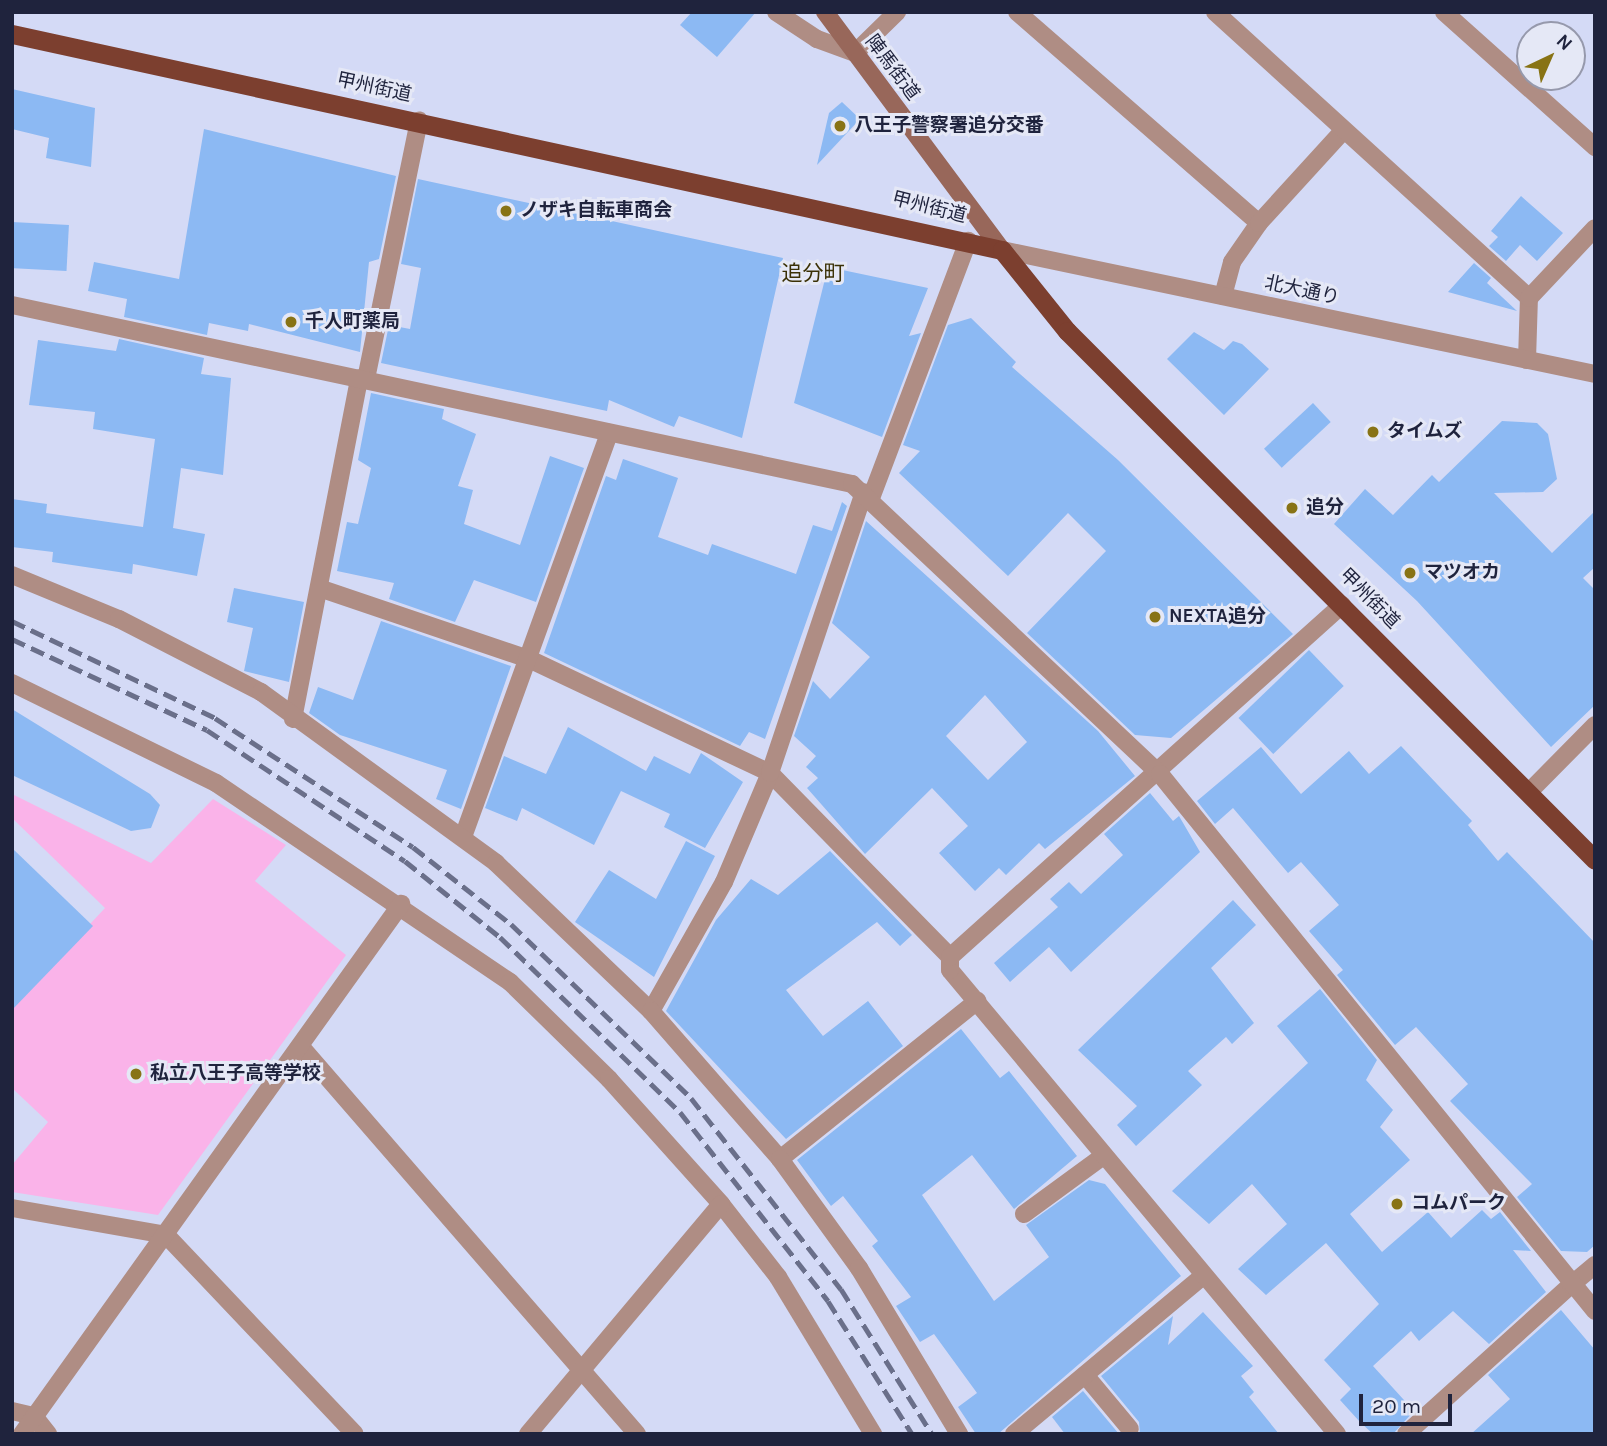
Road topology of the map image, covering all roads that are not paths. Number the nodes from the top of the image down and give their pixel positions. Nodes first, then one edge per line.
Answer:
1 (776, 12) edge
2 (825, 12) edge
3 (897, 12) edge
4 (1017, 12) edge
5 (1215, 12) edge
6 (1444, 12) edge
7 (12, 34) edge
8 (855, 53) junction
9 (419, 120) junction
10 (1343, 131) junction
11 (1595, 147) edge
12 (1259, 223) junction
13 (1595, 228) edge
14 (968, 242) junction
15 (1002, 250) junction
16 (1223, 296) junction
17 (1529, 298) junction
18 (12, 305) edge
19 (1527, 360) junction
20 (1595, 373) edge
21 (363, 378) junction
22 (609, 433) junction
23 (868, 495) junction
24 (12, 575) edge
25 (319, 588) junction
26 (1342, 605) junction
27 (529, 659) junction
28 (12, 683) edge
29 (293, 719) junction
30 (1595, 725) edge
31 (770, 773) junction
32 (1160, 774) junction
33 (1529, 792) junction
34 (463, 837) junction
35 (1595, 860) edge
36 (401, 904) junction
37 (950, 957) junction
38 (976, 1001) junction
39 (651, 1011) junction
40 (302, 1048) junction
41 (1102, 1157) junction
42 (780, 1159) junction
43 (721, 1204) junction
44 (12, 1208) edge
45 (1024, 1213) dead end
46 (166, 1235) junction
47 (1595, 1265) edge
48 (1202, 1277) junction
49 (1572, 1285) junction
50 (1595, 1311) edge
51 (582, 1369) junction
52 (1085, 1375) junction
53 (12, 1411) edge
54 (34, 1416) junction
55 (1130, 1429) dead end
56 (22, 1434) edge
57 (48, 1434) edge
58 (355, 1434) edge
59 (528, 1434) edge
60 (637, 1434) edge
61 (873, 1434) edge
62 (959, 1434) edge
63 (1014, 1434) edge
64 (1337, 1434) edge
65 (1406, 1434) edge

1 - 8 street
2 - 8 main road, 陣馬街道
3 - 8 street
4 - 12 street
5 - 10 street
6 - 11 street
7 - 9 highway, 甲州街道
8 - 15 main road, 陣馬街道
9 - 14 highway, 甲州街道
9 - 21 street
10 - 12 street
10 - 17 street
12 - 16 street
13 - 17 street
14 - 15 highway, 甲州街道
14 - 23 street
15 - 16 street, 北大通り
15 - 26 highway, 甲州街道
16 - 19 street, 北大通り
17 - 19 street
18 - 21 street
19 - 20 street, 北大通り
21 - 22 street
21 - 25 street
22 - 23 street
22 - 27 street
23 - 31 street
23 - 32 street
24 - 29 street
25 - 27 street
25 - 29 street
26 - 32 street
26 - 33 highway, 甲州街道
27 - 31 street
27 - 34 street
28 - 36 street
29 - 34 street
30 - 33 street
31 - 37 street
31 - 39 street
32 - 37 street
32 - 49 street
33 - 35 highway, 甲州街道
34 - 39 street
36 - 40 street
36 - 43 street
37 - 38 street
38 - 41 street
38 - 42 street
39 - 42 street
40 - 46 street
40 - 51 street
41 - 45 street
41 - 48 street
42 - 62 street
43 - 51 street
43 - 61 street
44 - 46 street
46 - 54 street
46 - 58 street
47 - 49 street
48 - 52 street
48 - 64 street
49 - 50 street
49 - 65 street
51 - 59 street
51 - 60 street
52 - 55 street
52 - 63 street
53 - 54 street
54 - 56 street
54 - 57 street

